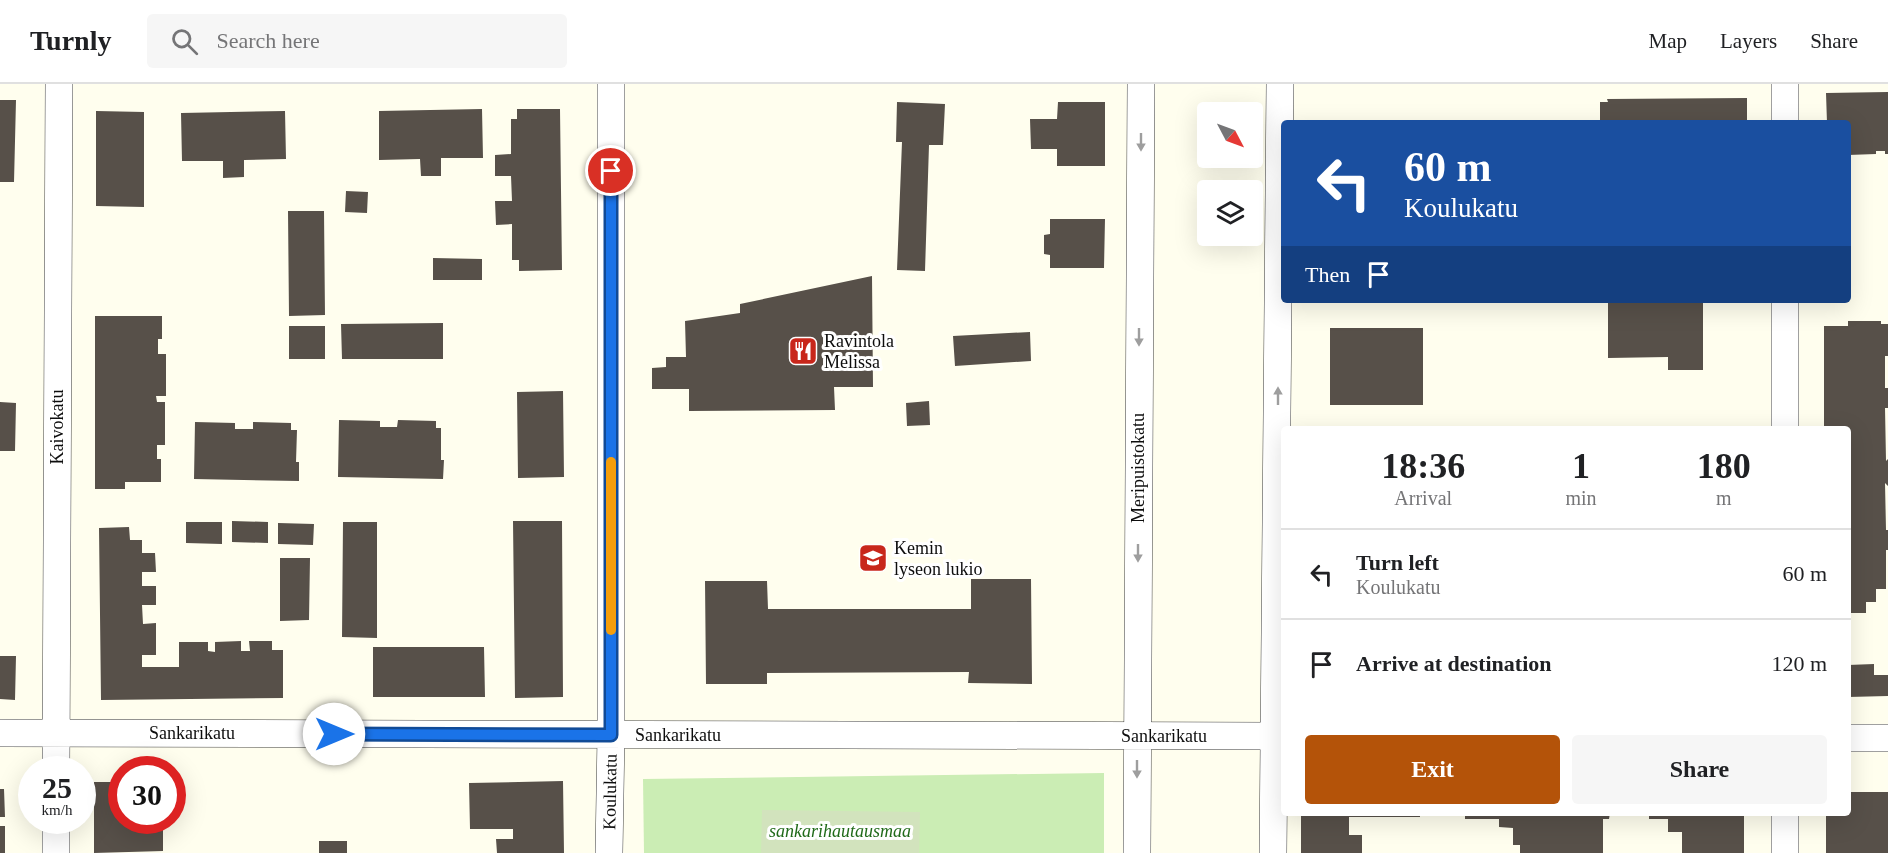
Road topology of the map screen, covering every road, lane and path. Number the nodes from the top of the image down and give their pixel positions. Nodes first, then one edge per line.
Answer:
1 (59, 84) edge
2 (611, 84) edge
3 (1141, 84) edge
4 (1280, 84) edge
5 (1785, 84) edge
6 (1785, 120) edge
7 (1785, 303) edge
8 (1785, 426) edge
9 (56, 733) junction
10 (0, 734) edge
11 (611, 735) junction
12 (1137, 736) junction
13 (1280, 736) edge
14 (1851, 738) edge
15 (1888, 738) edge
16 (56, 756) edge
17 (1785, 816) edge
18 (56, 834) edge
19 (56, 853) edge
20 (609, 853) edge
21 (1137, 853) edge
22 (1273, 853) edge
23 (1785, 853) edge

1 - 9 street, Kaivokatu
2 - 11 street, Koulukatu
3 -> 12 street, Meripuistokatu
13 -> 4 street
5 - 6 street
7 - 8 street
9 - 10 street, Sankarikatu
9 - 11 street, Sankarikatu
9 - 16 street, Kaivokatu
11 - 12 street, Sankarikatu
11 - 20 street, Koulukatu
12 - 13 street, Sankarikatu
12 -> 21 street, Meripuistokatu
13 - 22 street
14 - 15 street
17 - 23 street
18 - 19 street

